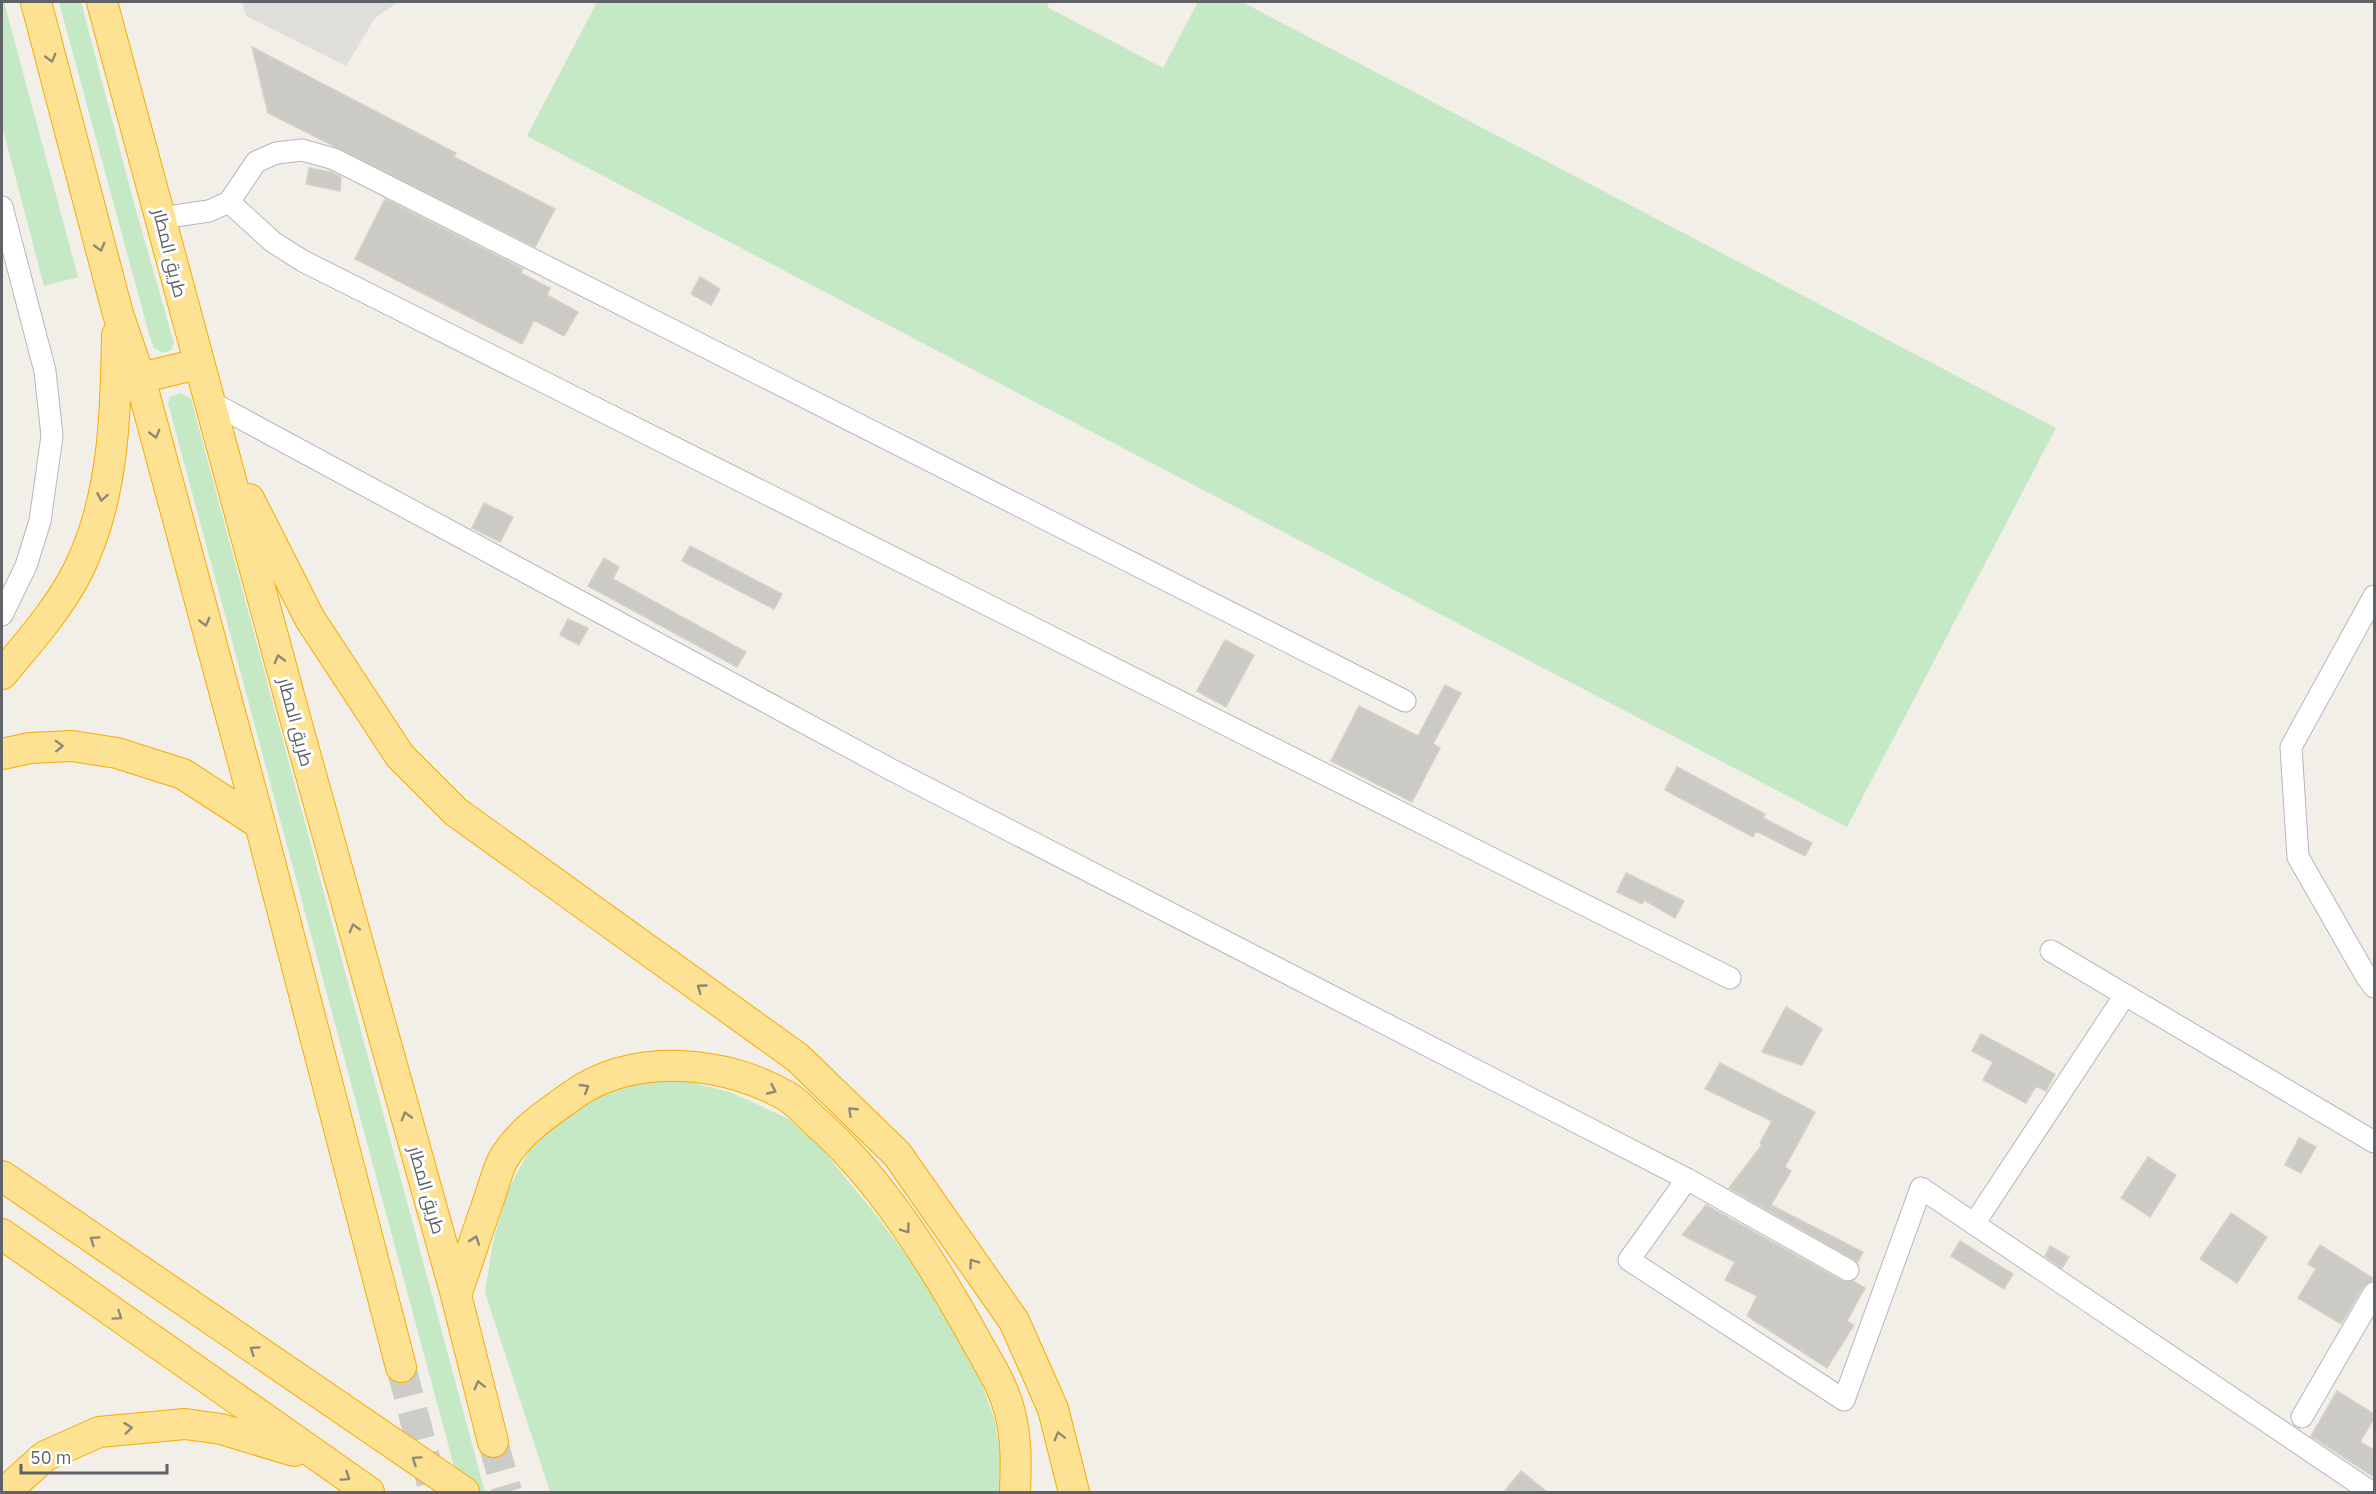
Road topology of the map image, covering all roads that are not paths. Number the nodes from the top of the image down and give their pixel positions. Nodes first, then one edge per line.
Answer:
1 (36, 2) edge
2 (102, 2) edge
3 (229, 202) junction
4 (2, 207) edge
5 (161, 218) junction
6 (118, 314) junction
7 (198, 364) junction
8 (140, 378) junction
9 (209, 401) junction
10 (220, 442) junction
11 (2374, 596) edge
12 (2, 615) edge
13 (2, 674) edge
14 (1405, 701) dead end
15 (2, 754) edge
16 (260, 824) junction
17 (2050, 951) dead end
18 (1730, 978) dead end
19 (2374, 987) edge
20 (2125, 995) junction
21 (2374, 1142) edge
22 (2, 1168) edge
23 (1687, 1179) junction
24 (12, 1183) edge
25 (1974, 1224) junction
26 (2, 1234) edge
27 (1848, 1270) dead end
28 (2374, 1293) edge
29 (456, 1295) junction
30 (401, 1367) tunnel mouth
31 (2302, 1417) dead end
32 (493, 1442) tunnel mouth
33 (321, 1460) junction
34 (5, 1492) edge
35 (369, 1492) edge
36 (464, 1492) edge
37 (1015, 1492) edge
38 (1074, 1492) edge
39 (2371, 1492) edge

1 -> 6 highway
2 - 5 highway, طريق المطار
3 - 5 street
3 - 14 street
3 - 18 street
4 - 12 street
5 - 7 highway, طريق المطار
6 - 8 highway
6 -> 13 highway
7 - 8 highway
7 - 9 highway, طريق المطار
8 -> 16 highway
9 - 10 highway, طريق المطار
9 - 23 street
29 -> 10 highway, طريق المطار
38 -> 10 highway
11 - 19 street
15 -> 16 highway
16 - 30 highway
17 - 20 street
20 - 21 street
20 - 25 street
22 - 24 highway
23 - 25 street
23 - 27 street
36 -> 24 highway
25 - 39 street
26 -> 33 highway
28 - 31 street
32 -> 29 highway, طريق المطار
29 -> 37 highway
34 -> 33 highway
33 -> 35 highway

